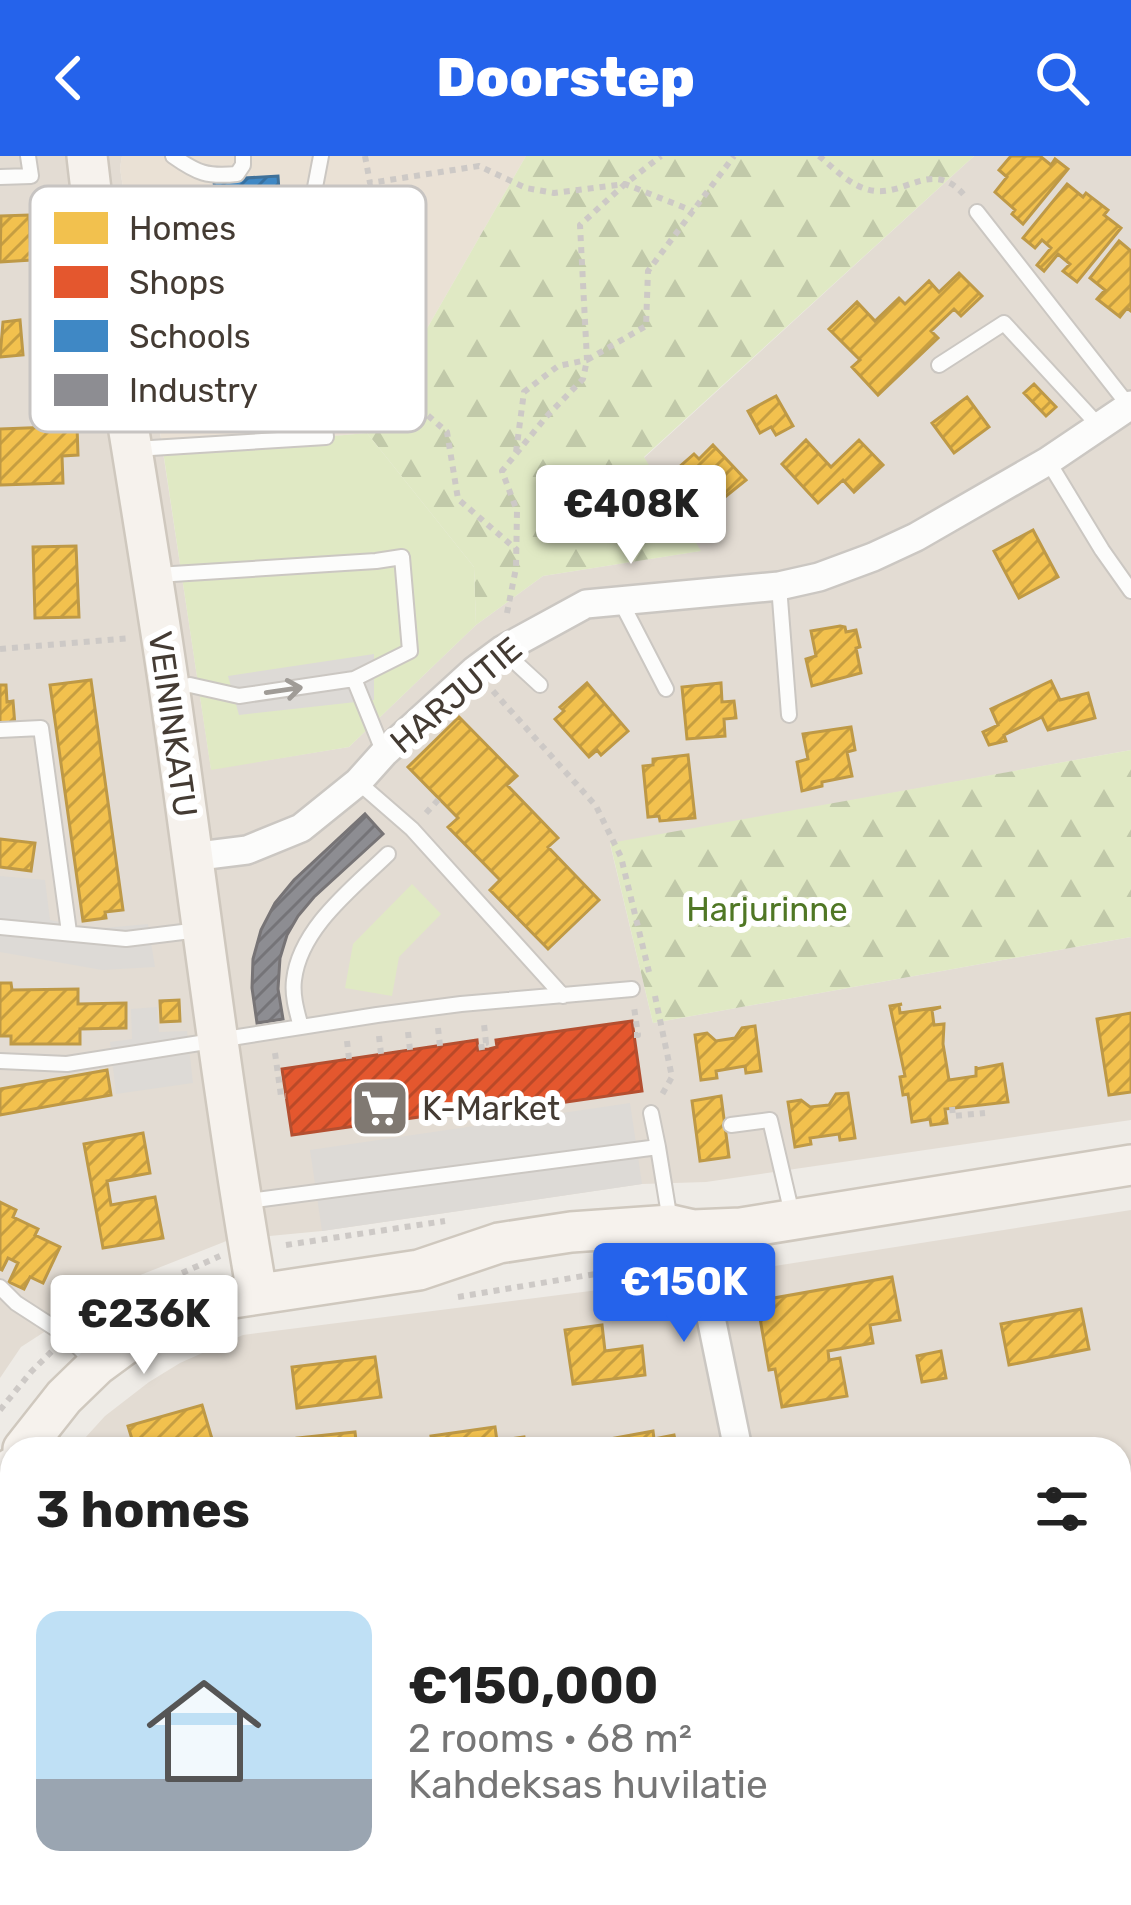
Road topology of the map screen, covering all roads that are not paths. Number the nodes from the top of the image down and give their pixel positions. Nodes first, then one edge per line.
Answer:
1 (28, 156) edge
2 (87, 156) edge
3 (173, 156) edge
4 (243, 156) edge
5 (321, 156) edge
6 (0, 177) edge
7 (90, 186) edge
8 (315, 186) edge
9 (977, 212) road end
10 (940, 365) dead end
11 (1130, 406) edge
12 (1100, 426) junction
13 (128, 432) edge
14 (326, 432) edge
15 (131, 449) junction
16 (1048, 460) junction
17 (152, 575) junction
18 (779, 586) junction
19 (1131, 591) edge
20 (620, 600) junction
21 (504, 637) junction
22 (353, 679) junction
23 (540, 686) dead end
24 (666, 689) dead end
25 (170, 690) junction
26 (789, 715) dead end
27 (0, 730) edge
28 (384, 753) junction
29 (358, 782) junction
30 (388, 854) dead end
31 (191, 857) junction
32 (0, 927) edge
33 (204, 929) junction
34 (69, 932) junction
35 (632, 989) dead end
36 (563, 996) junction
37 (301, 1027) junction
38 (220, 1038) junction
39 (0, 1061) edge
40 (651, 1113) road end
41 (731, 1125) dead end
42 (658, 1147) junction
43 (1131, 1165) edge
44 (243, 1202) junction
45 (794, 1219) junction
46 (687, 1239) junction
47 (0, 1287) edge
48 (257, 1293) junction
49 (97, 1365) junction
50 (32, 1437) edge
51 (735, 1437) edge

1 - 6 lane
2 - 7 street, VEININKATU
3 - 4 lane
5 - 8 lane
9 - 11 lane
10 - 12 lane
11 - 12 street, HARJUTIE
12 - 16 street, HARJUTIE
13 - 15 street, VEININKATU
14 - 15 lane
15 - 17 street, VEININKATU
16 - 18 street, HARJUTIE
16 - 19 lane
17 - 22 lane
17 - 25 street, VEININKATU
18 - 20 street, HARJUTIE
18 - 26 lane
20 - 21 street, HARJUTIE
20 - 24 lane
21 - 23 lane
21 - 28 street, HARJUTIE
25 -> 22 lane
22 - 28 lane
25 - 31 street, VEININKATU
27 - 34 lane
28 - 29 street, HARJUTIE
29 - 31 street, HARJUTIE
29 - 36 lane
30 - 37 lane
31 - 33 street, VEININKATU
32 - 34 lane
33 - 34 lane
33 - 38 street, VEININKATU
35 - 36 lane
36 - 37 lane
37 - 38 lane
38 - 39 lane
38 - 44 street, VEININKATU
40 - 42 lane
41 - 45 lane
42 - 44 lane
42 - 46 lane
43 - 45 street
44 - 48 street, VEININKATU
45 - 46 street
46 - 48 street
46 - 51 street
47 - 49 lane
48 - 49 street
49 - 50 street

